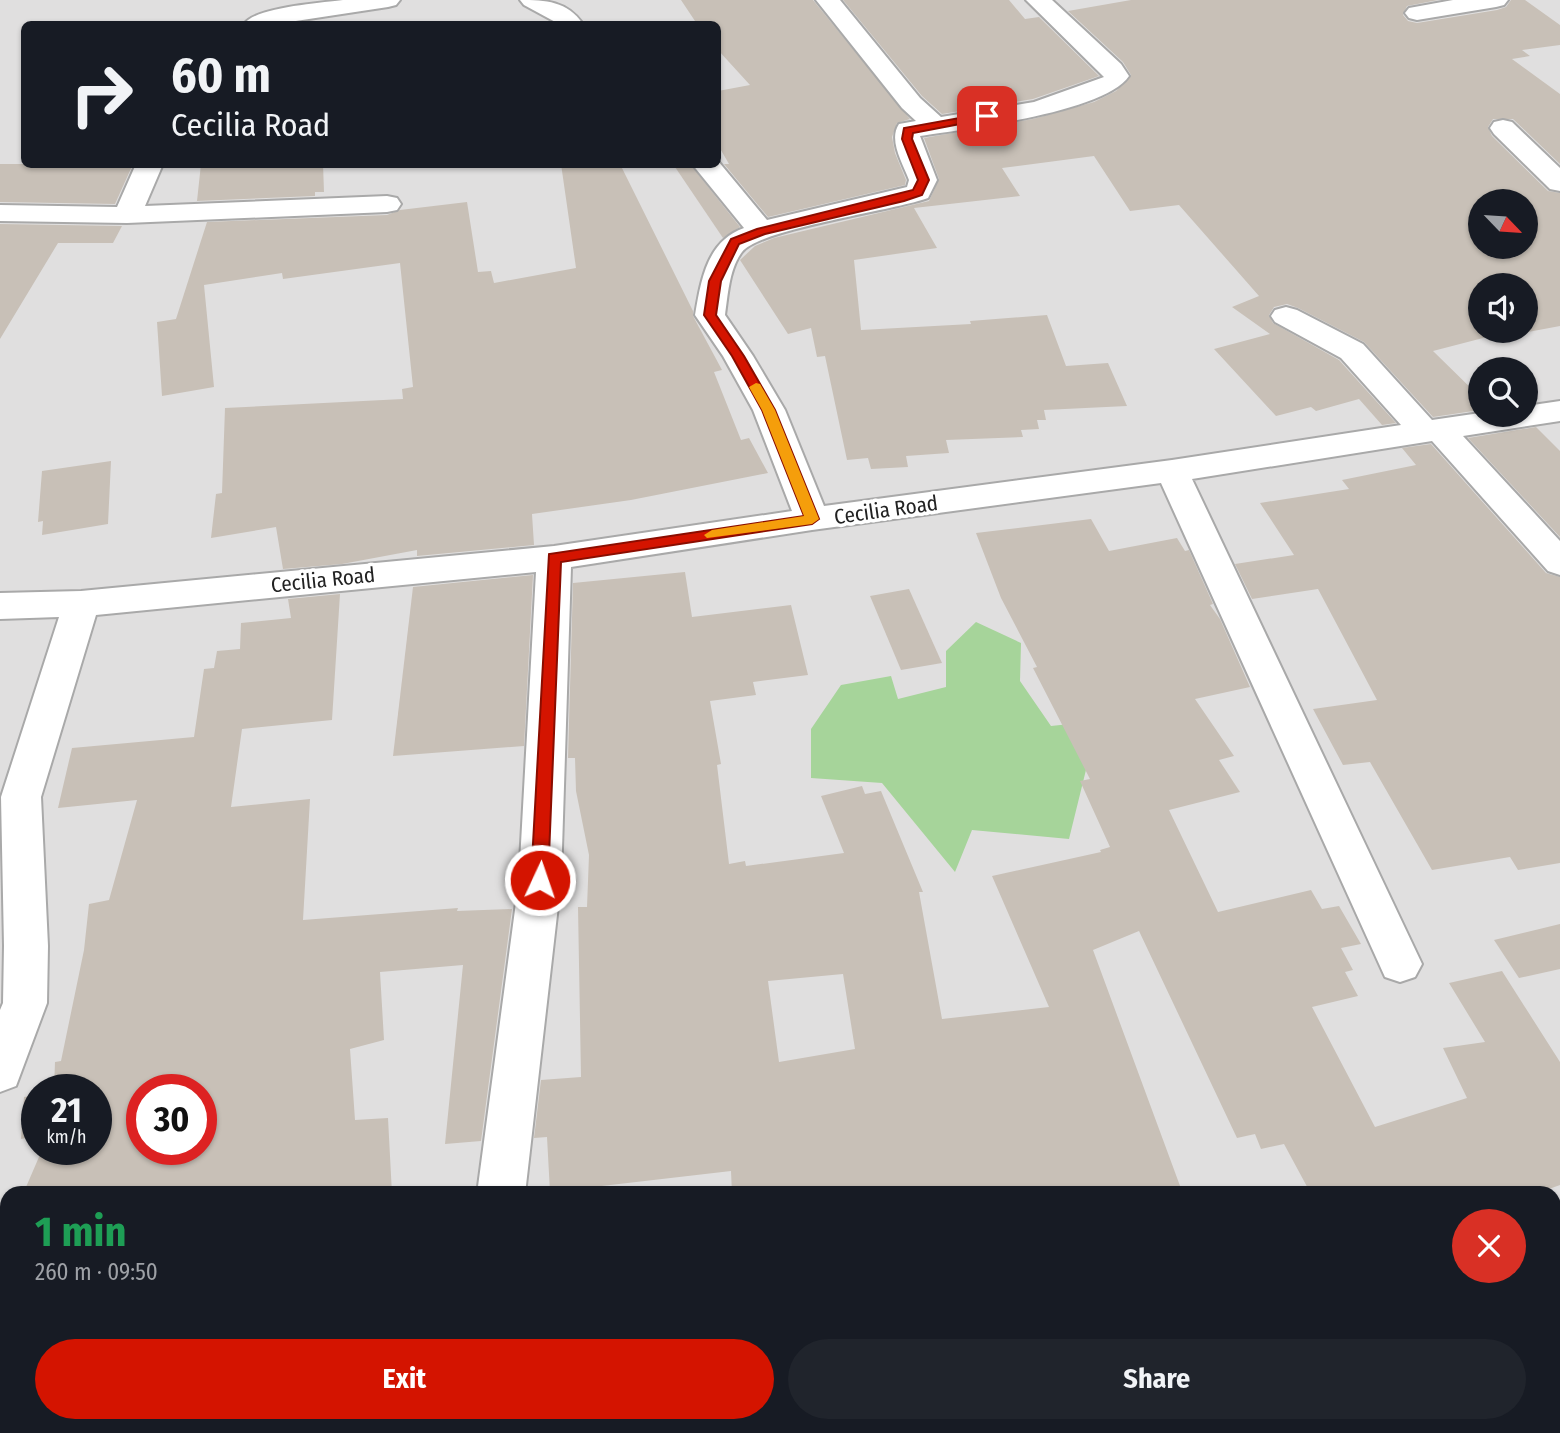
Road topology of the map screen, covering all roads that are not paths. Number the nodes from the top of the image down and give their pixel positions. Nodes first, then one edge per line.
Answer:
1 (388, 0) edge
2 (533, 0) edge
3 (828, 0) edge
4 (1038, 0) edge
5 (1496, 0) edge
6 (1417, 13) dead end
7 (262, 21) edge
8 (568, 21) edge
9 (934, 124) junction
10 (1503, 128) dead end
11 (148, 168) edge
12 (710, 168) edge
13 (1560, 183) edge
14 (387, 204) dead end
15 (0, 213) edge
16 (127, 215) junction
17 (761, 231) junction
18 (1286, 316) dead end
19 (1560, 411) edge
20 (1431, 430) junction
21 (1172, 471) junction
22 (812, 519) junction
23 (554, 558) junction
24 (1560, 563) edge
25 (81, 604) junction
26 (0, 606) edge
27 (1400, 964) dead end
28 (0, 1072) edge
29 (502, 1186) edge

1 - 7 street
2 - 8 street
3 - 9 street
4 - 9 street
5 - 6 street
9 - 17 street
10 - 13 street
11 - 16 street
12 - 17 street
14 - 16 street
15 - 16 street
17 - 22 street
18 - 20 street
19 - 20 street, Cecilia Road
20 - 21 street, Cecilia Road
20 - 24 street
21 - 22 street, Cecilia Road
21 - 27 street
22 - 23 street, Cecilia Road
23 - 25 street, Cecilia Road
23 - 29 street
25 - 26 street, Cecilia Road
25 - 28 street

